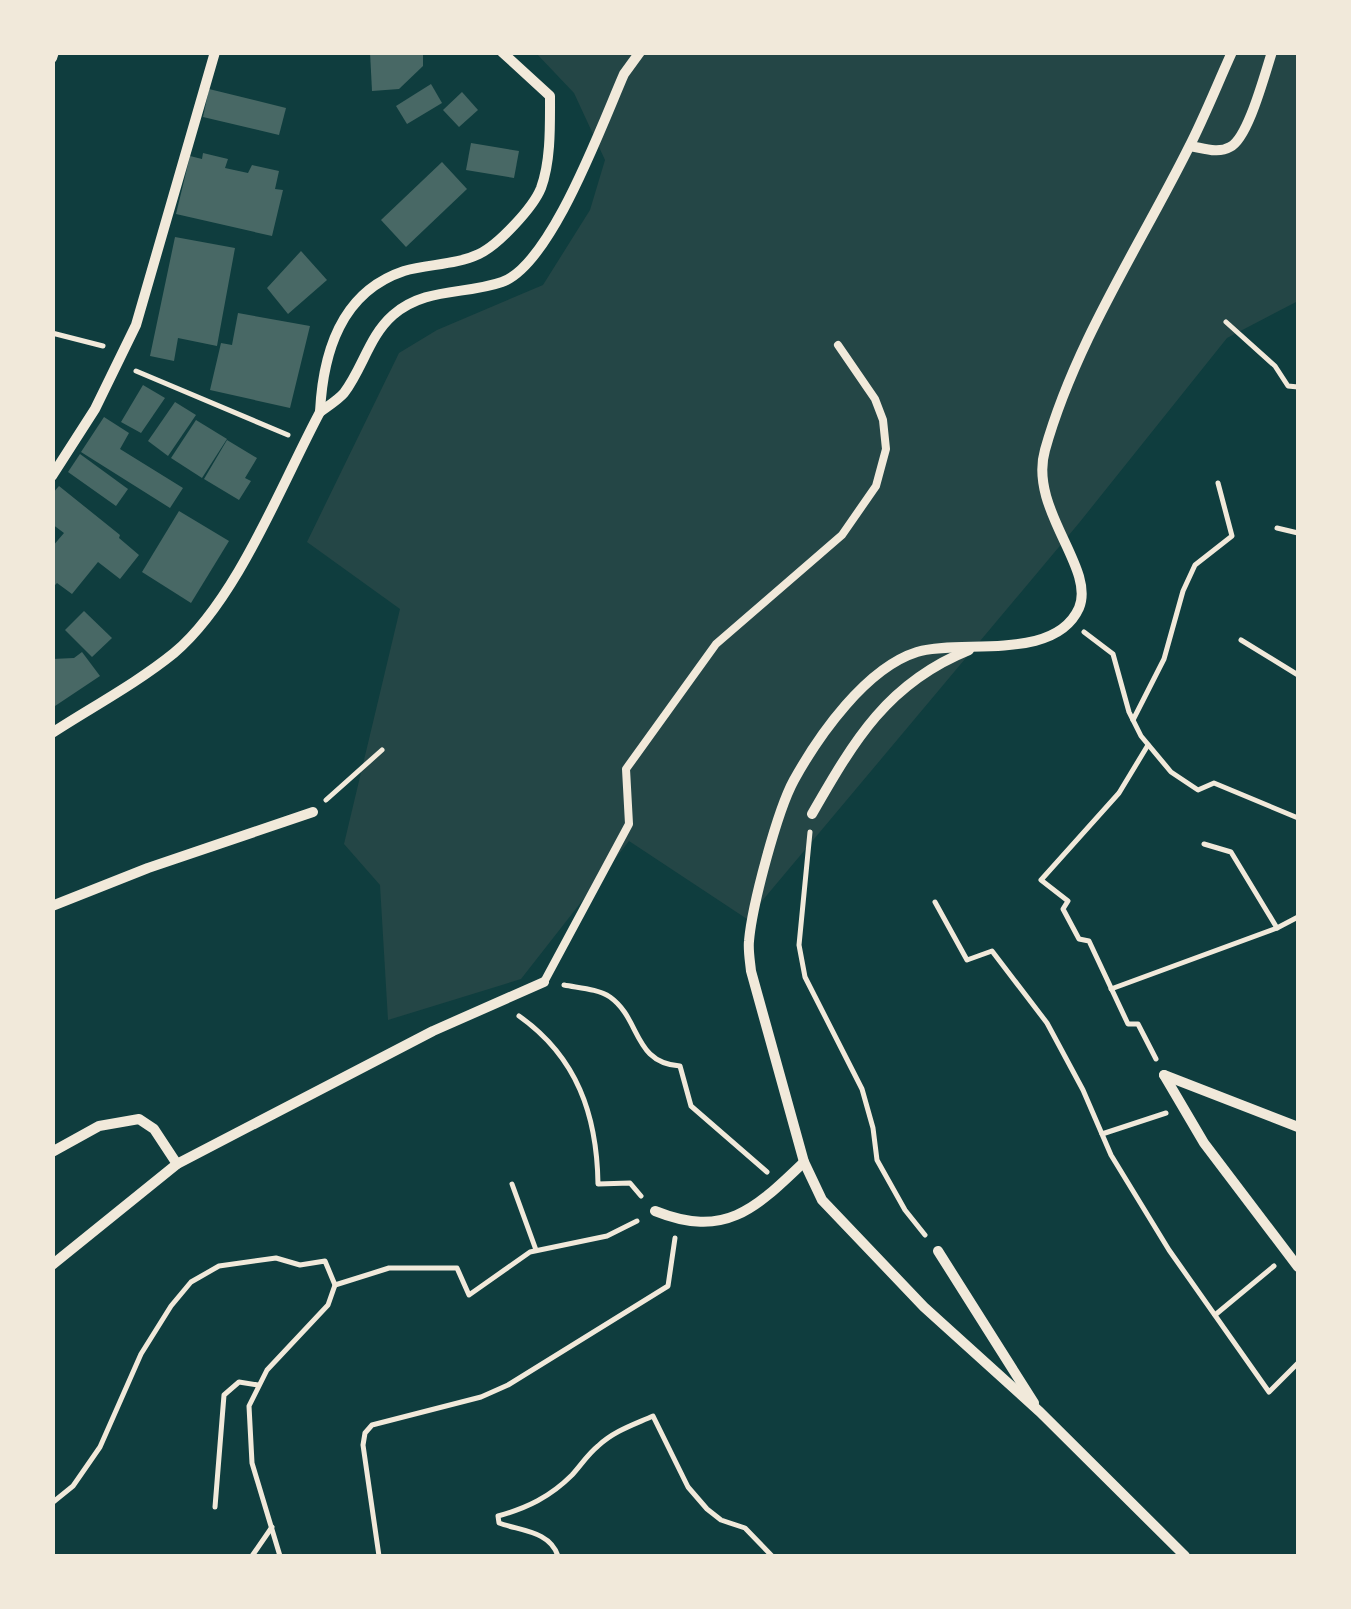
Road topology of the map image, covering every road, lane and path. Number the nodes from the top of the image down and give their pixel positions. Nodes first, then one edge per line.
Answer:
1 (215, 52) edge
2 (502, 52) edge
3 (640, 52) edge
4 (1232, 52) edge
5 (1272, 52) edge
6 (1190, 146) junction
7 (1226, 322) dead end
8 (52, 333) edge
9 (838, 345) dead end
10 (123, 351) junction
11 (140, 372) dead end
12 (1298, 387) edge
13 (320, 412) junction
14 (282, 433) dead end
15 (52, 476) edge
16 (1218, 484) dead end
17 (1277, 528) dead end
18 (1298, 532) edge
19 (1070, 619) junction
20 (1241, 640) dead end
21 (976, 648) junction
22 (1298, 676) edge
23 (1133, 720) junction
24 (52, 733) edge
25 (1148, 745) junction
26 (382, 750) dead end
27 (312, 812) joint
28 (812, 814) joint
29 (1298, 818) edge
30 (1204, 844) dead end
31 (935, 902) dead end
32 (52, 906) edge
33 (1298, 916) edge
34 (1277, 928) junction
35 (544, 982) junction
36 (1111, 989) junction
37 (500, 1003) junction
38 (1164, 1075) junction
39 (1183, 1107) junction
40 (1298, 1127) edge
41 (1102, 1134) junction
42 (52, 1152) edge
43 (804, 1162) junction
44 (176, 1164) junction
45 (512, 1184) dead end
46 (781, 1184) junction
47 (655, 1212) junction
48 (678, 1220) junction
49 (536, 1250) junction
50 (938, 1250) joint
51 (1288, 1254) junction
52 (52, 1265) edge
53 (1298, 1266) edge
54 (334, 1285) junction
55 (1215, 1315) junction
56 (1298, 1363) edge
57 (258, 1385) junction
58 (1040, 1412) junction
59 (52, 1503) edge
60 (215, 1507) dead end
61 (272, 1527) junction
62 (252, 1556) edge
63 (280, 1556) edge
64 (379, 1556) edge
65 (558, 1556) edge
66 (772, 1556) edge
67 (1184, 1556) edge

1 - 10 street
2 - 13 street
3 - 13 street
4 - 6 street
5 - 6 street
6 - 19 street
7 - 12 path
8 - 10 path
9 - 35 lane
10 - 15 street
11 - 14 path
13 - 24 street
16 - 23 path
17 - 18 path
19 - 21 street
19 - 23 path
20 - 22 path
21 - 28 street
21 - 43 street
23 - 25 path
25 - 29 path
25 - 36 path
26 - 27 path
27 - 32 street
28 - 50 path
30 - 34 path
31 - 41 path
33 - 34 path
34 - 36 path
35 - 37 street
35 - 46 path
36 - 38 path
37 - 44 street
37 - 47 path
38 - 39 street
38 - 40 street
39 - 41 path
39 - 51 street
41 - 55 path
42 - 44 street
43 - 46 street
43 - 58 street
44 - 52 street
45 - 49 path
46 - 48 street
47 - 48 street
47 - 49 path
48 - 64 path
49 - 54 path
50 - 58 street
51 - 53 street
51 - 55 path
54 - 57 path
54 - 59 path
55 - 56 path
57 - 60 path
57 - 61 path
58 - 67 street
61 - 62 path
61 - 63 path
65 - 66 path

